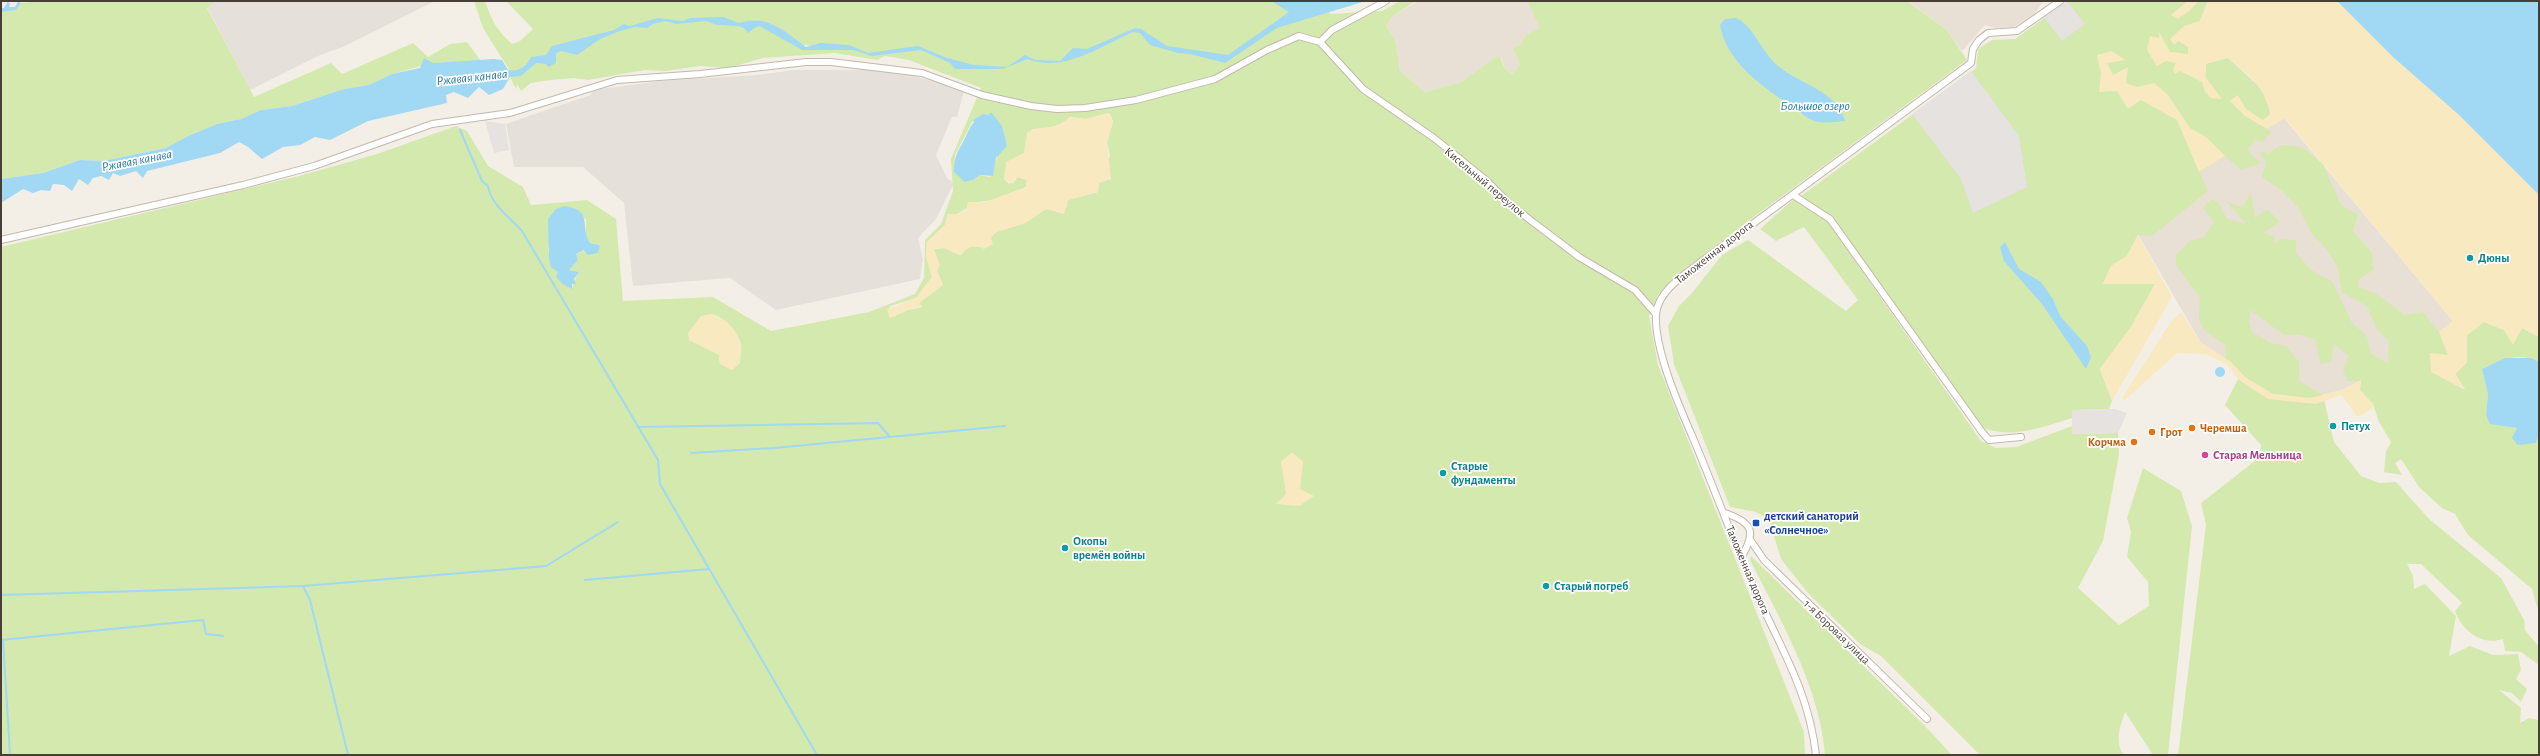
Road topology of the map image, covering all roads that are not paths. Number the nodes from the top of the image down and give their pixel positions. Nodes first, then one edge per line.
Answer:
1 (1386, 1) edge
2 (2060, 1) edge
3 (1320, 42) junction
4 (1793, 195) junction
5 (1, 240) edge
6 (1656, 314) junction
7 (2021, 437) dead end
8 (1725, 513) junction
9 (1751, 541) junction
10 (1742, 558) junction
11 (1927, 719) dead end
12 (1816, 755) edge

1 - 3 street
2 - 4 street, Таможенная дорога
3 - 5 street
3 - 6 street, Кисельный переулок
4 - 6 street, Таможенная дорога
4 - 7 street
6 - 8 street, Таможенная дорога
8 - 9 street, 1-я Боровая улица
8 - 10 street, Таможенная дорога
9 - 10 street
9 - 11 street, 1-я Боровая улица
10 - 12 street, Таможенная дорога

